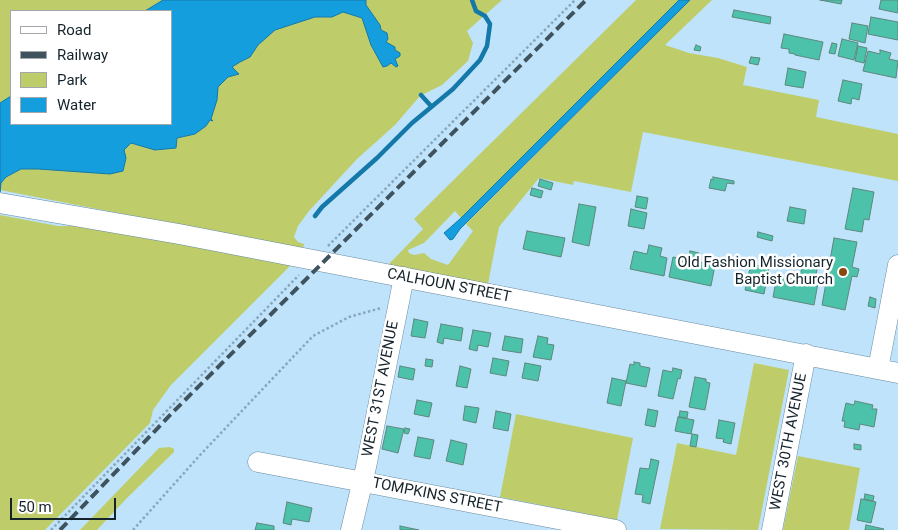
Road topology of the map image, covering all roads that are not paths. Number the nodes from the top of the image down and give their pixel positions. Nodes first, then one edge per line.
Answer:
1 (3, 203) edge
2 (898, 265) edge
3 (404, 277) junction
4 (806, 354) junction
5 (878, 369) junction
6 (898, 373) edge
7 (258, 462) dead end
8 (362, 481) junction
9 (351, 530) edge
10 (616, 530) edge
11 (772, 530) edge

1 - 3 street, CALHOUN STREET
2 - 5 street
3 - 4 street, CALHOUN STREET
3 - 8 street, WEST 31ST AVENUE
4 - 5 street, CALHOUN STREET
4 - 11 street, WEST 30TH AVENUE
5 - 6 street, CALHOUN STREET
7 - 8 street, TOMPKINS STREET
8 - 9 street, WEST 31ST AVENUE
8 - 10 street, TOMPKINS STREET

